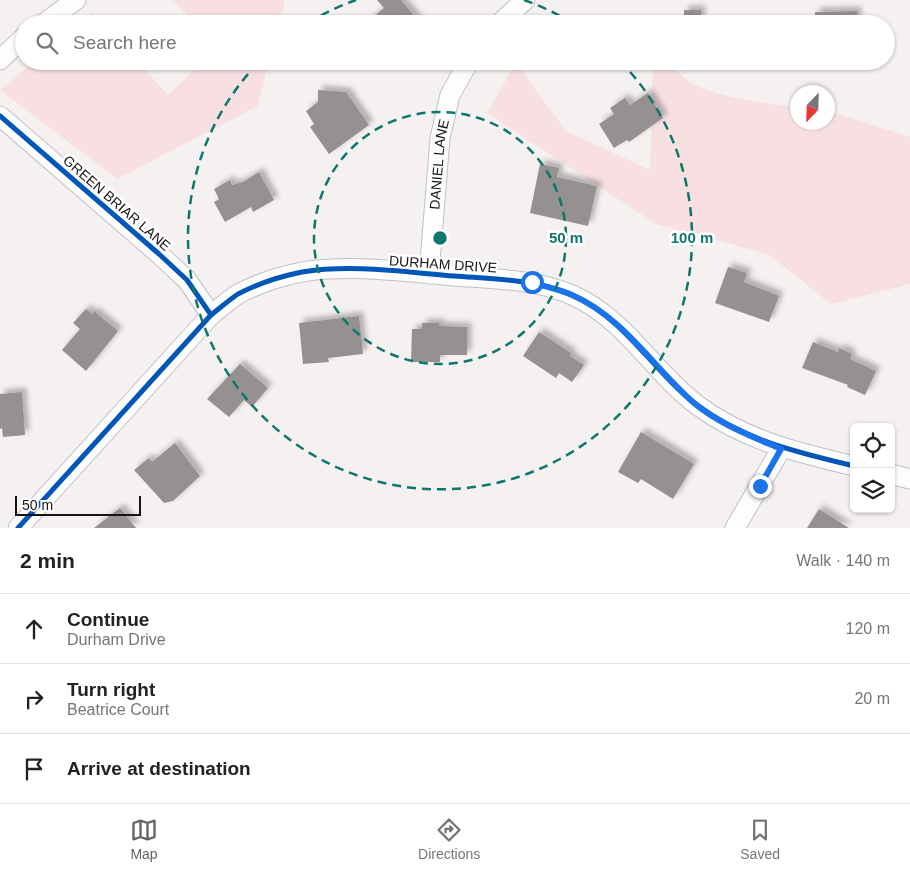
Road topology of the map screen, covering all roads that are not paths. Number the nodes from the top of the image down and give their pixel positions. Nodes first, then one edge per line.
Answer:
1 (76, 0) edge
2 (525, 0) edge
3 (55, 15) edge
4 (509, 15) edge
5 (15, 46) edge
6 (0, 60) edge
7 (465, 70) edge
8 (0, 116) edge
9 (428, 274) junction
10 (211, 315) junction
11 (781, 449) junction
12 (850, 465) edge
13 (895, 475) edge
14 (910, 479) edge
15 (18, 528) edge
16 (735, 528) edge

1 - 3 street
2 - 4 street
5 - 6 street
7 - 9 street, DANIEL LANE
8 - 10 street, GREEN BRIAR LANE
9 - 10 street, DURHAM DRIVE
9 - 11 street, DURHAM DRIVE
10 - 15 street, DURHAM DRIVE
11 - 12 street, DURHAM DRIVE
11 - 16 street
13 - 14 street

